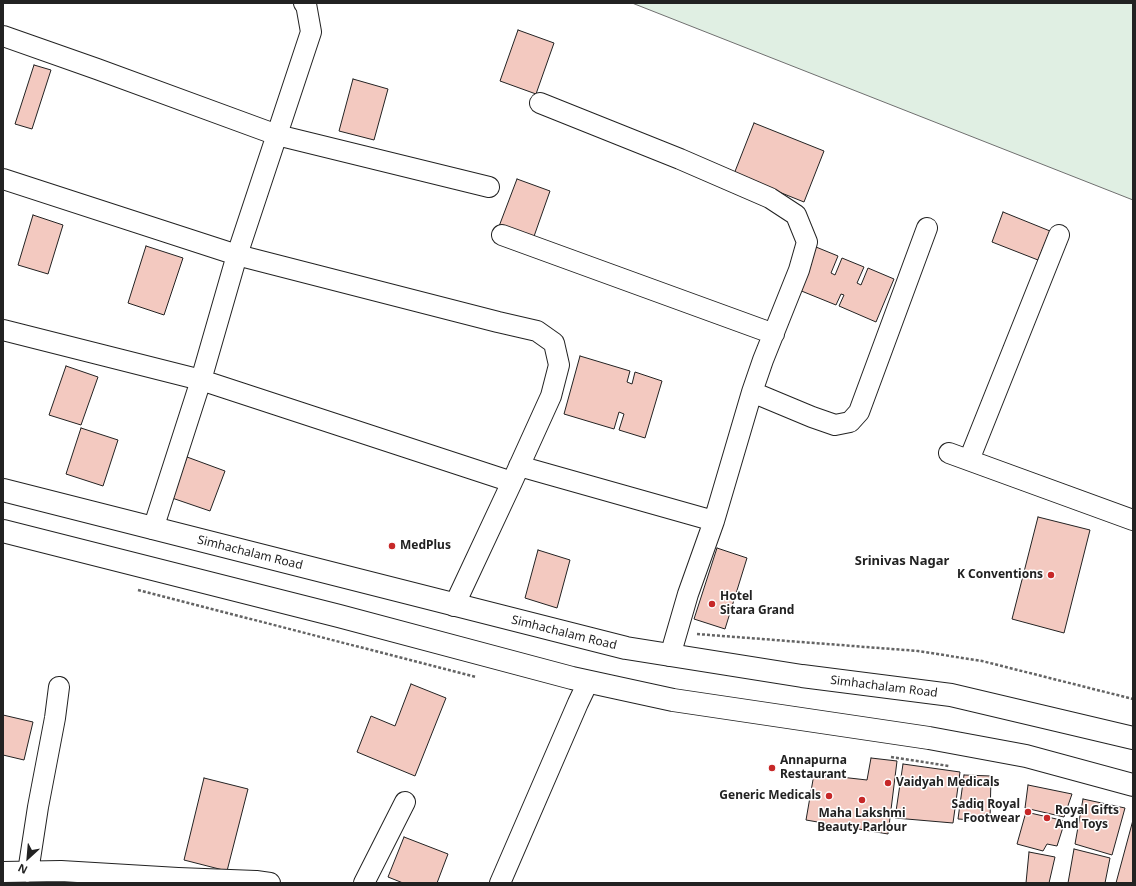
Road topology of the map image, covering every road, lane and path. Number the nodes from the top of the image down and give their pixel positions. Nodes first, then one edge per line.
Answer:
1 (304, 3) edge
2 (3, 36) edge
3 (540, 103) dead end
4 (277, 135) junction
5 (3, 179) edge
6 (489, 187) dead end
7 (927, 228) dead end
8 (502, 234) dead end
9 (1059, 235) dead end
10 (237, 255) junction
11 (3, 330) edge
12 (774, 334) junction
13 (201, 380) junction
14 (752, 392) junction
15 (949, 453) dead end
16 (969, 460) junction
17 (516, 474) junction
18 (3, 490) edge
19 (1133, 520) edge
20 (714, 521) junction
21 (154, 529) junction
22 (3, 531) edge
23 (454, 606) junction
24 (677, 632) junction
25 (670, 656) junction
26 (588, 682) junction
27 (60, 687) dead end
28 (1133, 698) edge
29 (1133, 738) edge
30 (1133, 785) edge
31 (405, 802) dead end
32 (3, 872) edge
33 (28, 872) junction
34 (60, 877) edge
35 (261, 882) edge
36 (364, 883) edge
37 (500, 883) edge

1 - 4 street
2 - 4 street
3 - 12 street
4 - 6 street
4 - 10 street
5 - 10 street
7 - 14 street
8 - 12 street
9 - 16 street
10 - 13 street
10 - 17 street
11 - 13 street
12 - 14 street
13 - 17 street
13 - 21 street
14 - 20 street
15 - 16 street
16 - 19 street
17 - 20 street
17 - 23 street
18 - 21 main road, Simhachalam Road
20 - 24 street
21 - 23 main road, Simhachalam Road
22 - 26 main road
23 - 25 main road, Simhachalam Road
24 - 25 street
24 - 28 path
25 - 29 main road, Simhachalam Road
26 - 30 main road
26 - 37 street
27 - 33 street
31 - 36 street
32 - 33 street
33 - 34 street
34 - 35 street

